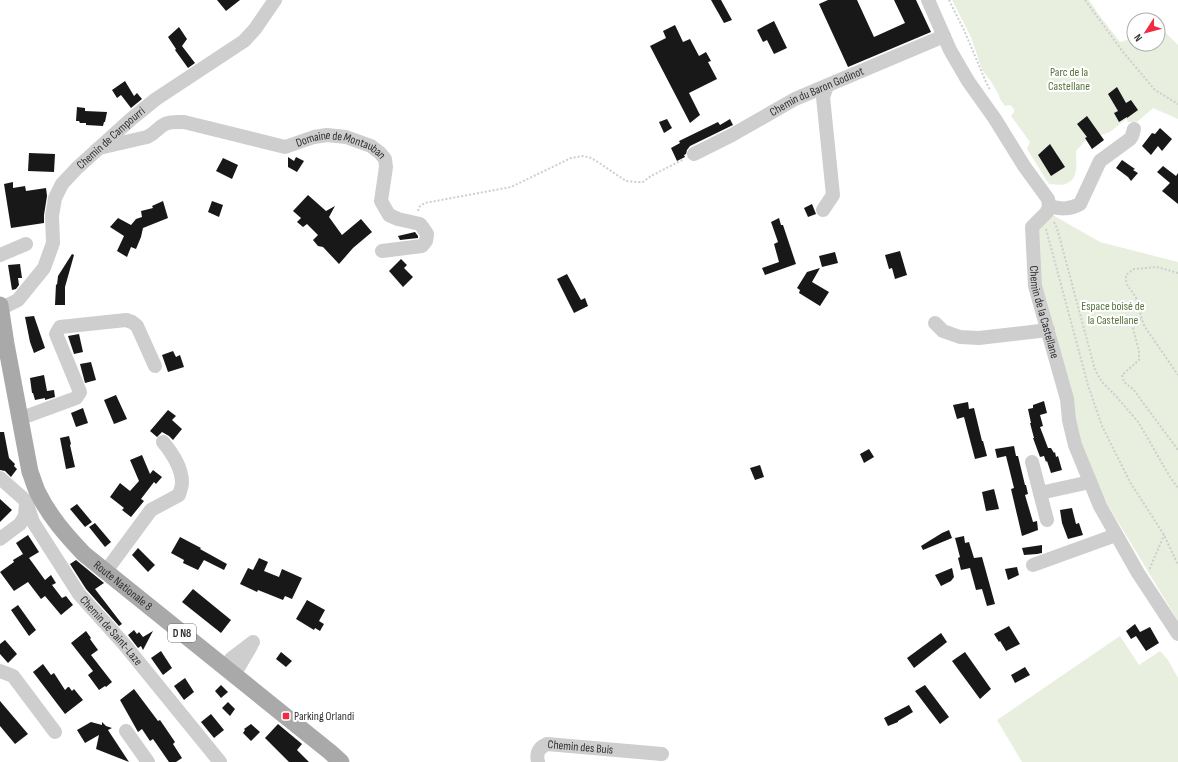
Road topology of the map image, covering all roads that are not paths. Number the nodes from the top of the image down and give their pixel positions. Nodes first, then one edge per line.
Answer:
1 (274, 0) edge
2 (928, 0) edge
3 (944, 36) junction
4 (827, 86) junction
5 (1134, 129) dead end
6 (99, 148) junction
7 (694, 154) road end
8 (1048, 209) junction
9 (823, 210) dead end
10 (26, 244) dead end
11 (382, 251) dead end
12 (0, 255) edge
13 (0, 307) edge
14 (935, 323) dead end
15 (1048, 330) junction
16 (3, 338) edge
17 (155, 366) dead end
18 (20, 417) junction
19 (163, 442) dead end
20 (1032, 462) dead end
21 (0, 478) edge
22 (1090, 482) junction
23 (1040, 493) junction
24 (31, 497) junction
25 (1047, 520) dead end
26 (1116, 535) junction
27 (0, 539) edge
28 (1033, 565) dead end
29 (106, 571) junction
30 (1178, 634) edge
31 (0, 671) edge
32 (191, 727) junction
33 (126, 731) dead end
34 (55, 732) dead end
35 (662, 754) dead end
36 (148, 762) edge
37 (210, 762) edge
38 (220, 762) edge
39 (341, 762) edge
40 (538, 762) edge

1 - 6 street, Chemin de Campourri
2 - 3 street
3 - 4 street, Chemin du Baron Godinot
3 - 8 street
4 - 7 street, Chemin du Baron Godinot
4 - 9 street
5 - 8 street
6 - 11 street, Domaine de Montauban
6 - 13 street, Chemin de Campourri
8 - 15 street, Chemin de la Castellane
10 - 12 street
13 - 16 main road, Route Nationale 8 / D N8
14 - 15 street
15 - 22 street, Chemin de la Castellane
16 - 18 main road, Route Nationale 8 / D N8
17 - 18 street
18 - 24 main road, Route Nationale 8 / D N8
19 - 29 street
20 - 23 street
21 - 24 street
22 - 23 street
22 - 26 street, Chemin de la Castellane
23 - 25 street
24 - 27 street
24 - 29 main road, Route Nationale 8 / D N8
24 - 32 street, Chemin de Saint-Laze
26 - 28 street
26 - 30 street, Chemin de la Castellane
29 - 39 main road, Route Nationale 8 / D N8
31 - 34 street
32 - 37 street
32 - 38 street, Chemin de Saint-Laze
33 - 36 street
35 - 40 street, Chemin des Buis

